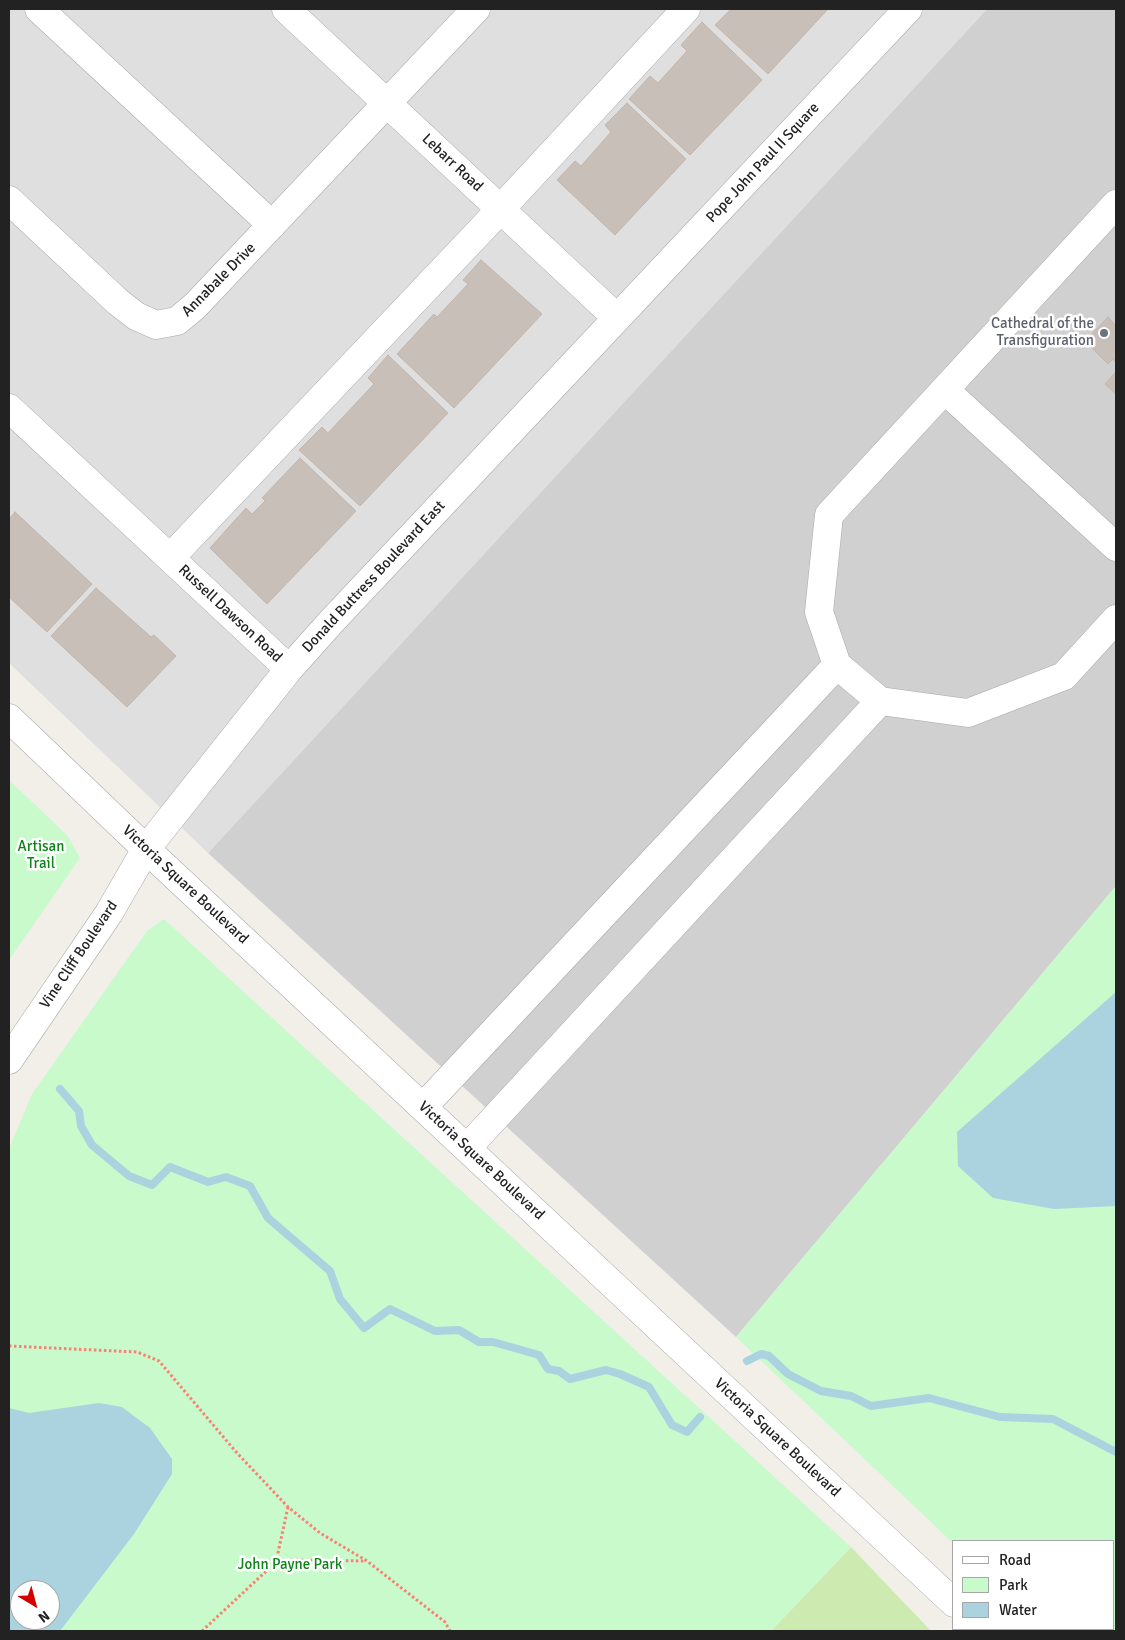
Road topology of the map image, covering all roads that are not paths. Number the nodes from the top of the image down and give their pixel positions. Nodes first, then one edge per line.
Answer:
1 (39, 9) edge
2 (286, 9) edge
3 (476, 9) edge
4 (686, 9) edge
5 (908, 9) edge
6 (386, 102) junction
7 (9, 200) edge
8 (1116, 204) edge
9 (500, 208) junction
10 (272, 225) junction
11 (617, 318) junction
12 (945, 390) junction
13 (9, 408) edge
14 (1116, 547) edge
15 (170, 558) junction
16 (1116, 619) edge
17 (837, 666) junction
18 (289, 669) junction
19 (880, 701) junction
20 (9, 718) edge
21 (146, 849) junction
22 (9, 1060) edge
23 (423, 1107) junction
24 (466, 1148) junction
25 (952, 1601) edge

1 - 10 street
2 - 6 street, Lebarr Road
3 - 6 street, Annabale Drive
4 - 9 street
5 - 11 street, Pope John Paul II Square
6 - 9 street, Lebarr Road
6 - 10 street, Annabale Drive
7 - 10 street, Annabale Drive
8 - 12 street
9 - 11 street, Lebarr Road
9 - 15 street
11 - 18 street, Donald Buttress Boulevard East
12 - 14 street
12 - 17 street
13 - 15 street, Russell Dawson Road
15 - 18 street, Russell Dawson Road
16 - 19 street
17 - 19 street
17 - 23 street
18 - 21 street, Donald Buttress Boulevard East
19 - 24 street
20 - 21 street, Victoria Square Boulevard
21 - 22 street, Vine Cliff Boulevard
21 - 23 street, Victoria Square Boulevard
23 - 24 street, Victoria Square Boulevard
24 - 25 street, Victoria Square Boulevard

